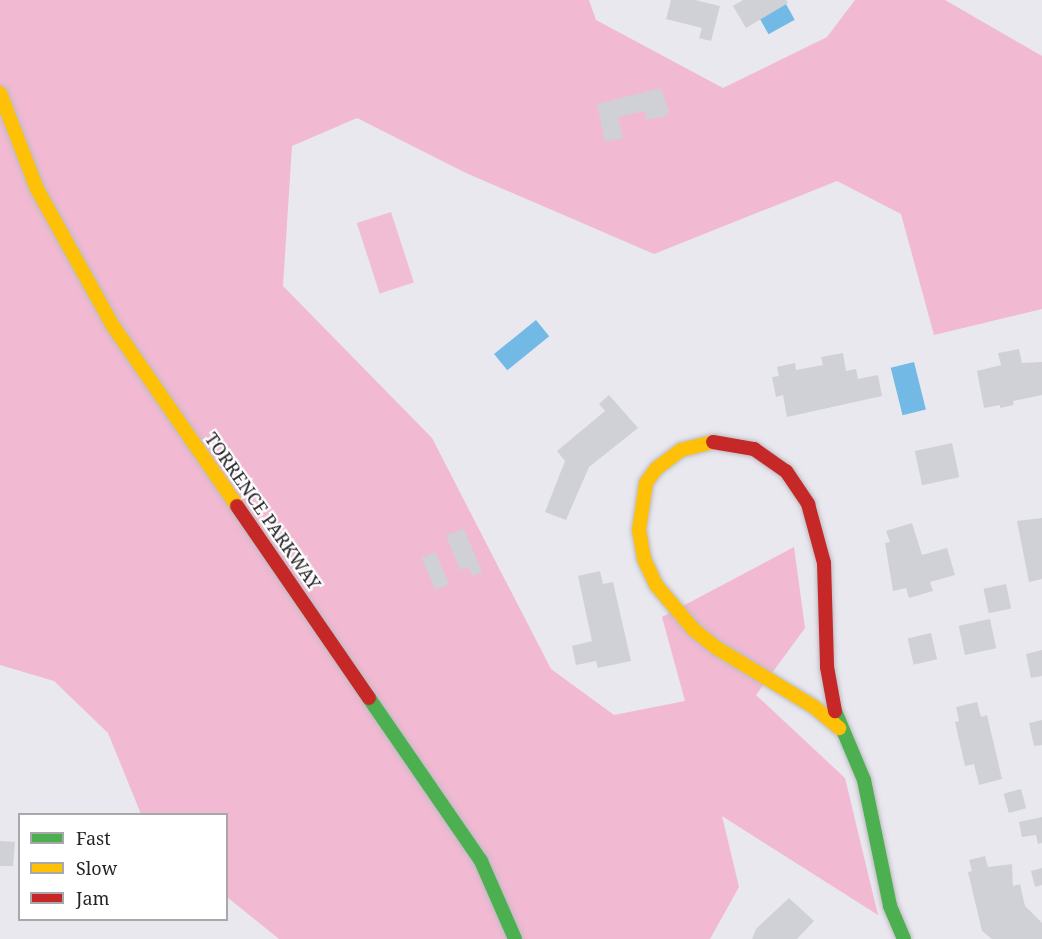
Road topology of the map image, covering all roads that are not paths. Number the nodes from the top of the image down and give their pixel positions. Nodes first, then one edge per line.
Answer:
1 (0, 93) edge
2 (839, 728) junction
3 (515, 939) edge
4 (904, 939) edge

1 - 3 street, TORRENCE PARKWAY
2 - 2 street
2 - 4 street

